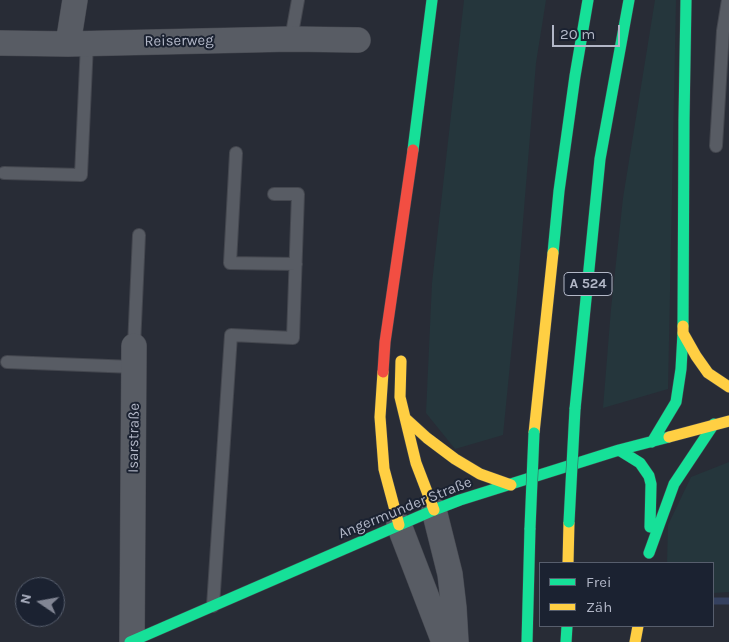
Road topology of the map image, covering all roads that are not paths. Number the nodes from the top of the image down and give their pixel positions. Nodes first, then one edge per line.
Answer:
1 (75, 0) edge
2 (298, 0) edge
3 (432, 0) edge
4 (588, 0) edge
5 (629, 0) edge
6 (686, 0) edge
7 (728, 0) edge
8 (291, 39) junction
9 (358, 40) dead end
10 (0, 43) edge
11 (77, 43) junction
12 (716, 146) dead end
13 (236, 153) dead end
14 (4, 173) dead end
15 (274, 194) dead end
16 (139, 235) dead end
17 (296, 264) junction
18 (683, 333) junction
19 (401, 354) dead end
20 (134, 357) junction
21 (7, 362) dead end
22 (729, 387) edge
23 (406, 418) junction
24 (729, 421) edge
25 (714, 424) junction
26 (652, 442) junction
27 (619, 450) junction
28 (511, 485) junction
29 (434, 510) junction
30 (399, 525) junction
31 (648, 558) edge
32 (568, 562) edge
33 (213, 606) junction
34 (566, 627) edge
35 (638, 627) edge
36 (131, 642) edge
37 (444, 642) edge
38 (456, 642) edge
39 (527, 642) edge
40 (566, 642) edge
41 (635, 642) edge

1 - 11 street
2 - 8 lane
3 - 30 main road
4 - 39 main road, A 524, bridge
5 - 32 main road, A 524, bridge
6 - 18 main road
7 - 12 lane
8 - 9 street, Reiserweg
8 - 11 street, Reiserweg
10 - 11 street, Reiserweg
11 - 14 lane
13 - 17 lane
15 - 17 lane
16 - 20 lane, Isarstraße
17 - 33 lane
18 - 22 main road
18 - 26 main road
19 - 23 main road
20 - 21 lane
20 - 36 street, Isarstraße
23 - 28 main road
23 - 29 main road
24 - 25 main road, Angermunder Straße
25 - 26 main road, Angermunder Straße
25 - 31 main road
26 - 27 main road, Angermunder Straße
27 - 28 main road, Angermunder Straße
27 - 31 main road
28 - 29 main road, Angermunder Straße
29 - 30 main road, Angermunder Straße
29 - 38 street
30 - 33 main road, Angermunder Straße
30 - 37 street
33 - 36 main road, Angermunder Straße
34 - 40 main road
35 - 41 main road

